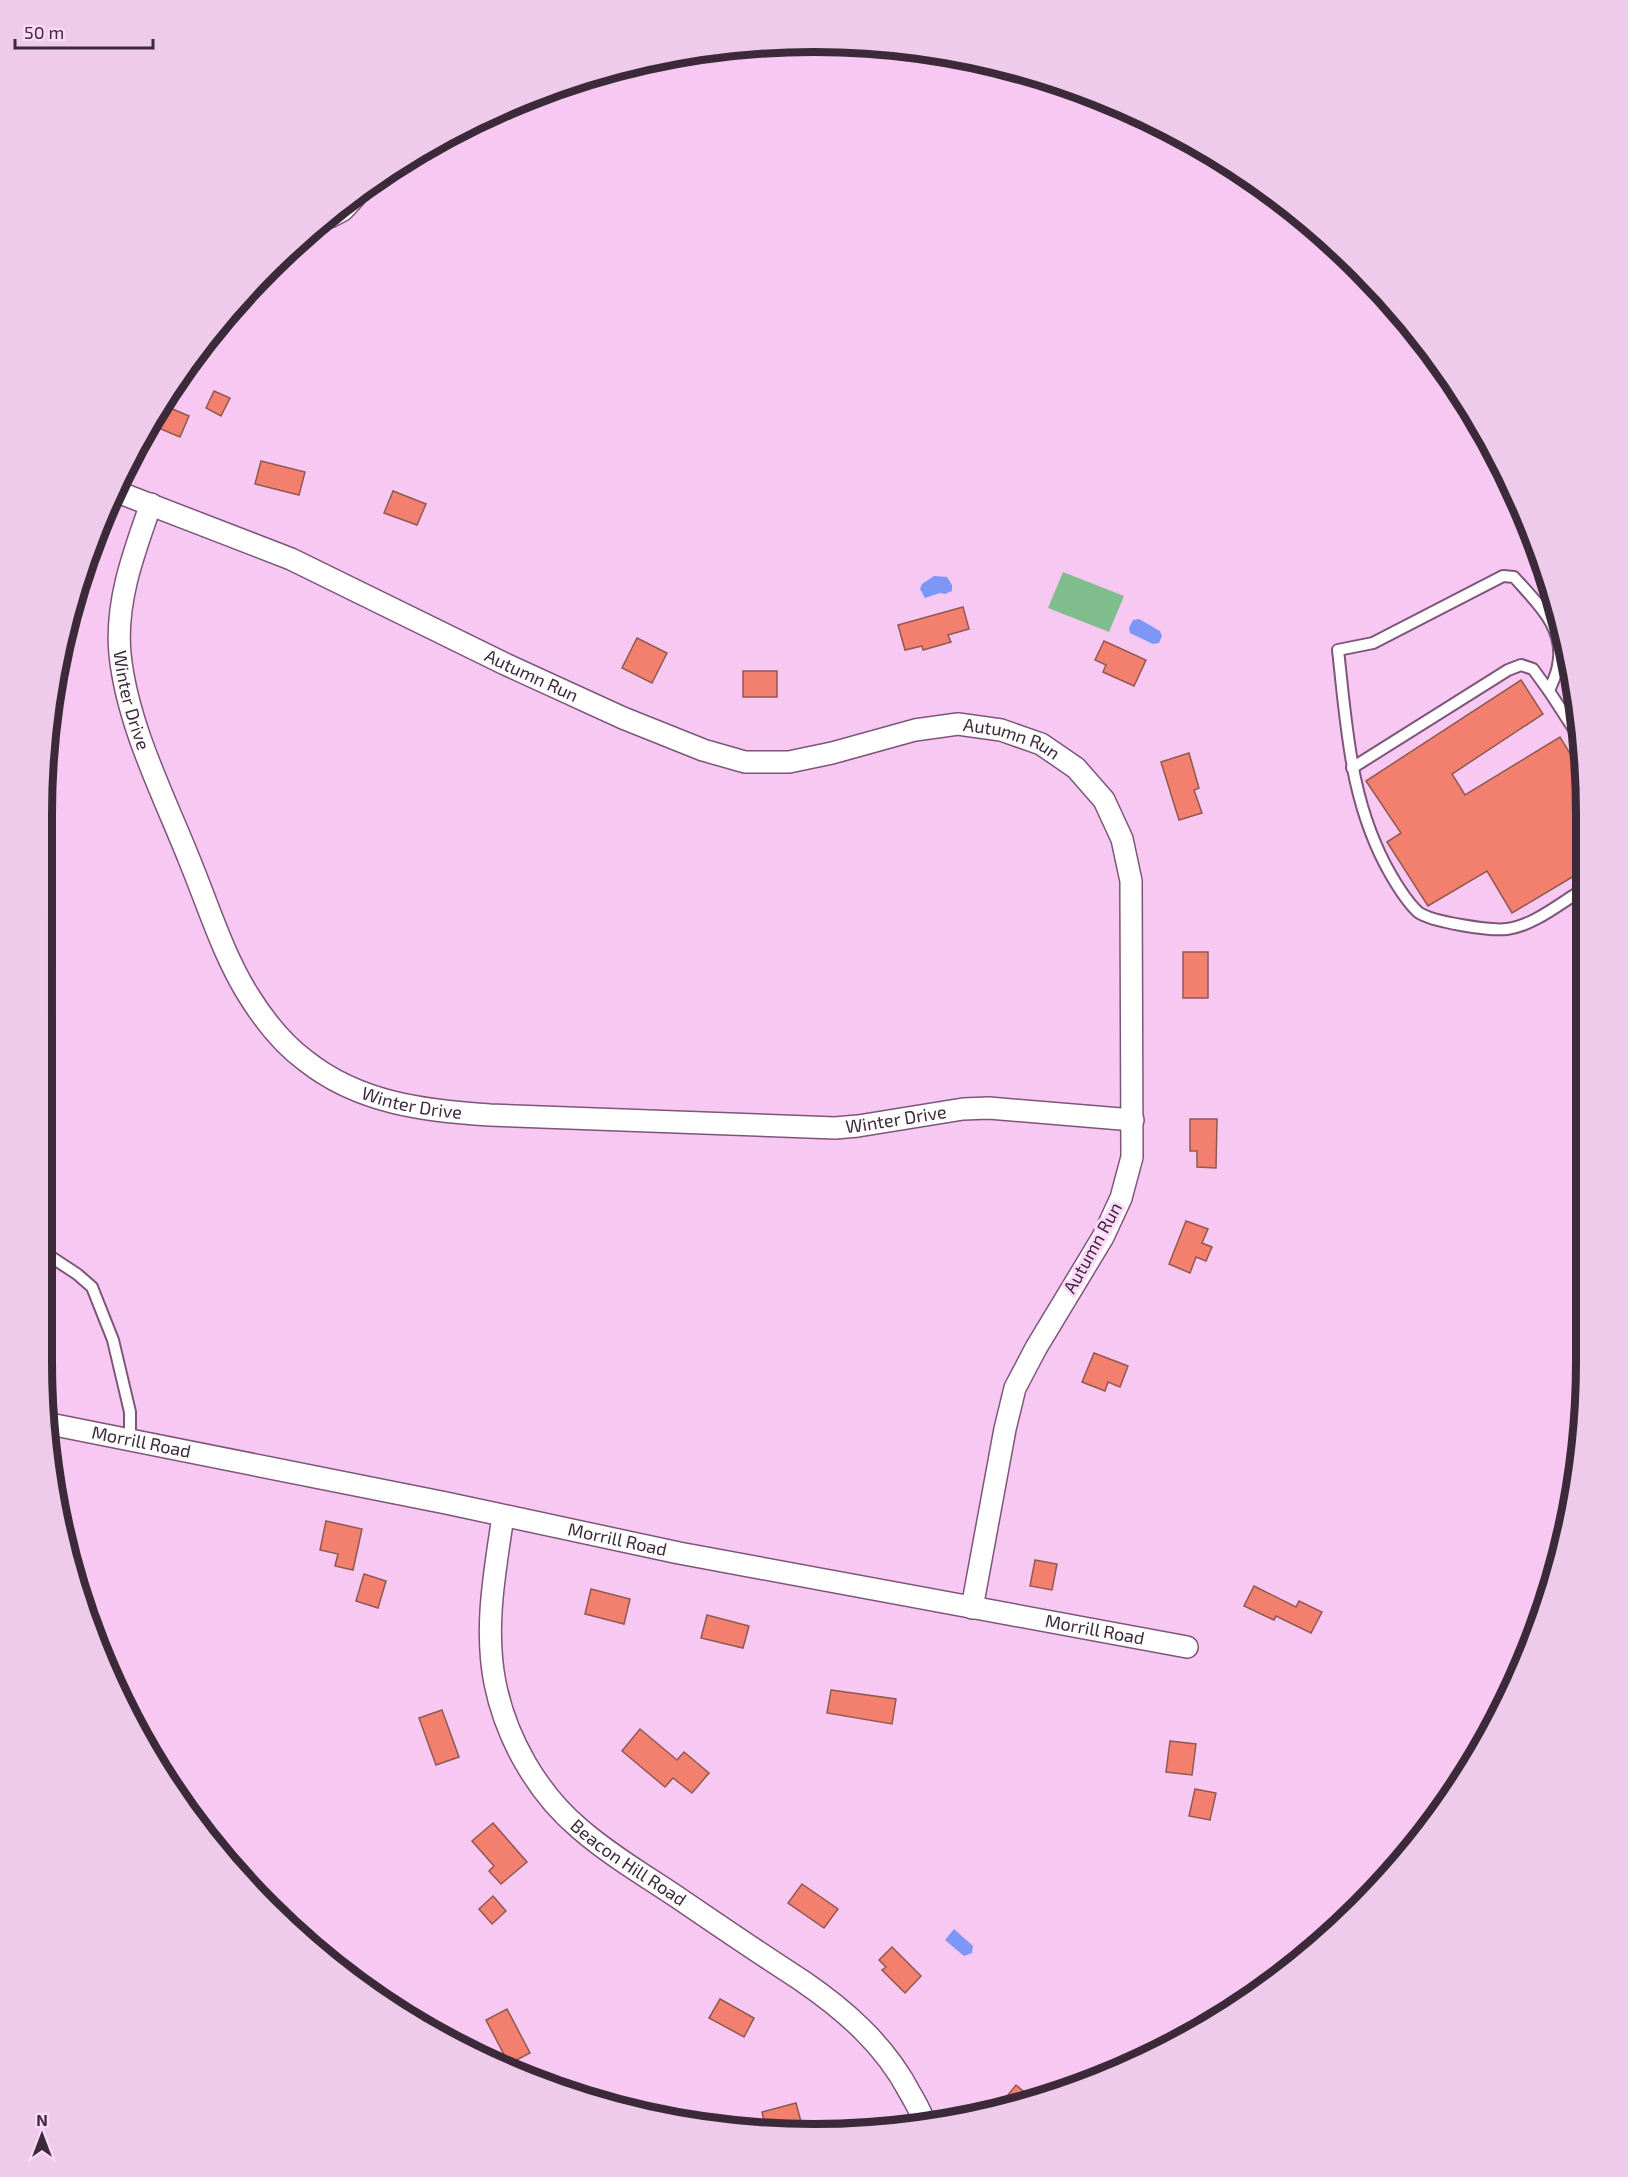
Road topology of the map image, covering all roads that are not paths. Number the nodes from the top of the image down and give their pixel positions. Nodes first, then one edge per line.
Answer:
1 (123, 494) edge
2 (151, 504) junction
3 (1551, 623) edge
4 (1559, 654) edge
5 (1549, 691) junction
6 (1570, 722) edge
7 (1352, 768) junction
8 (1576, 894) edge
9 (1133, 1120) junction
10 (52, 1257) edge
11 (55, 1425) edge
12 (130, 1440) junction
13 (503, 1516) junction
14 (972, 1608) junction
15 (1186, 1647) dead end
16 (922, 2117) edge

1 - 2 street, Autumn Run
2 - 9 street, Autumn Run
2 - 9 street, Winter Drive
3 - 7 lane
4 - 5 lane
5 - 6 lane
5 - 7 lane
7 - 8 lane
9 - 14 street, Autumn Run
10 - 12 lane
11 - 12 street, Morrill Road
12 - 13 street, Morrill Road
13 - 14 street, Morrill Road
13 - 16 street, Beacon Hill Road
14 - 15 street, Morrill Road

